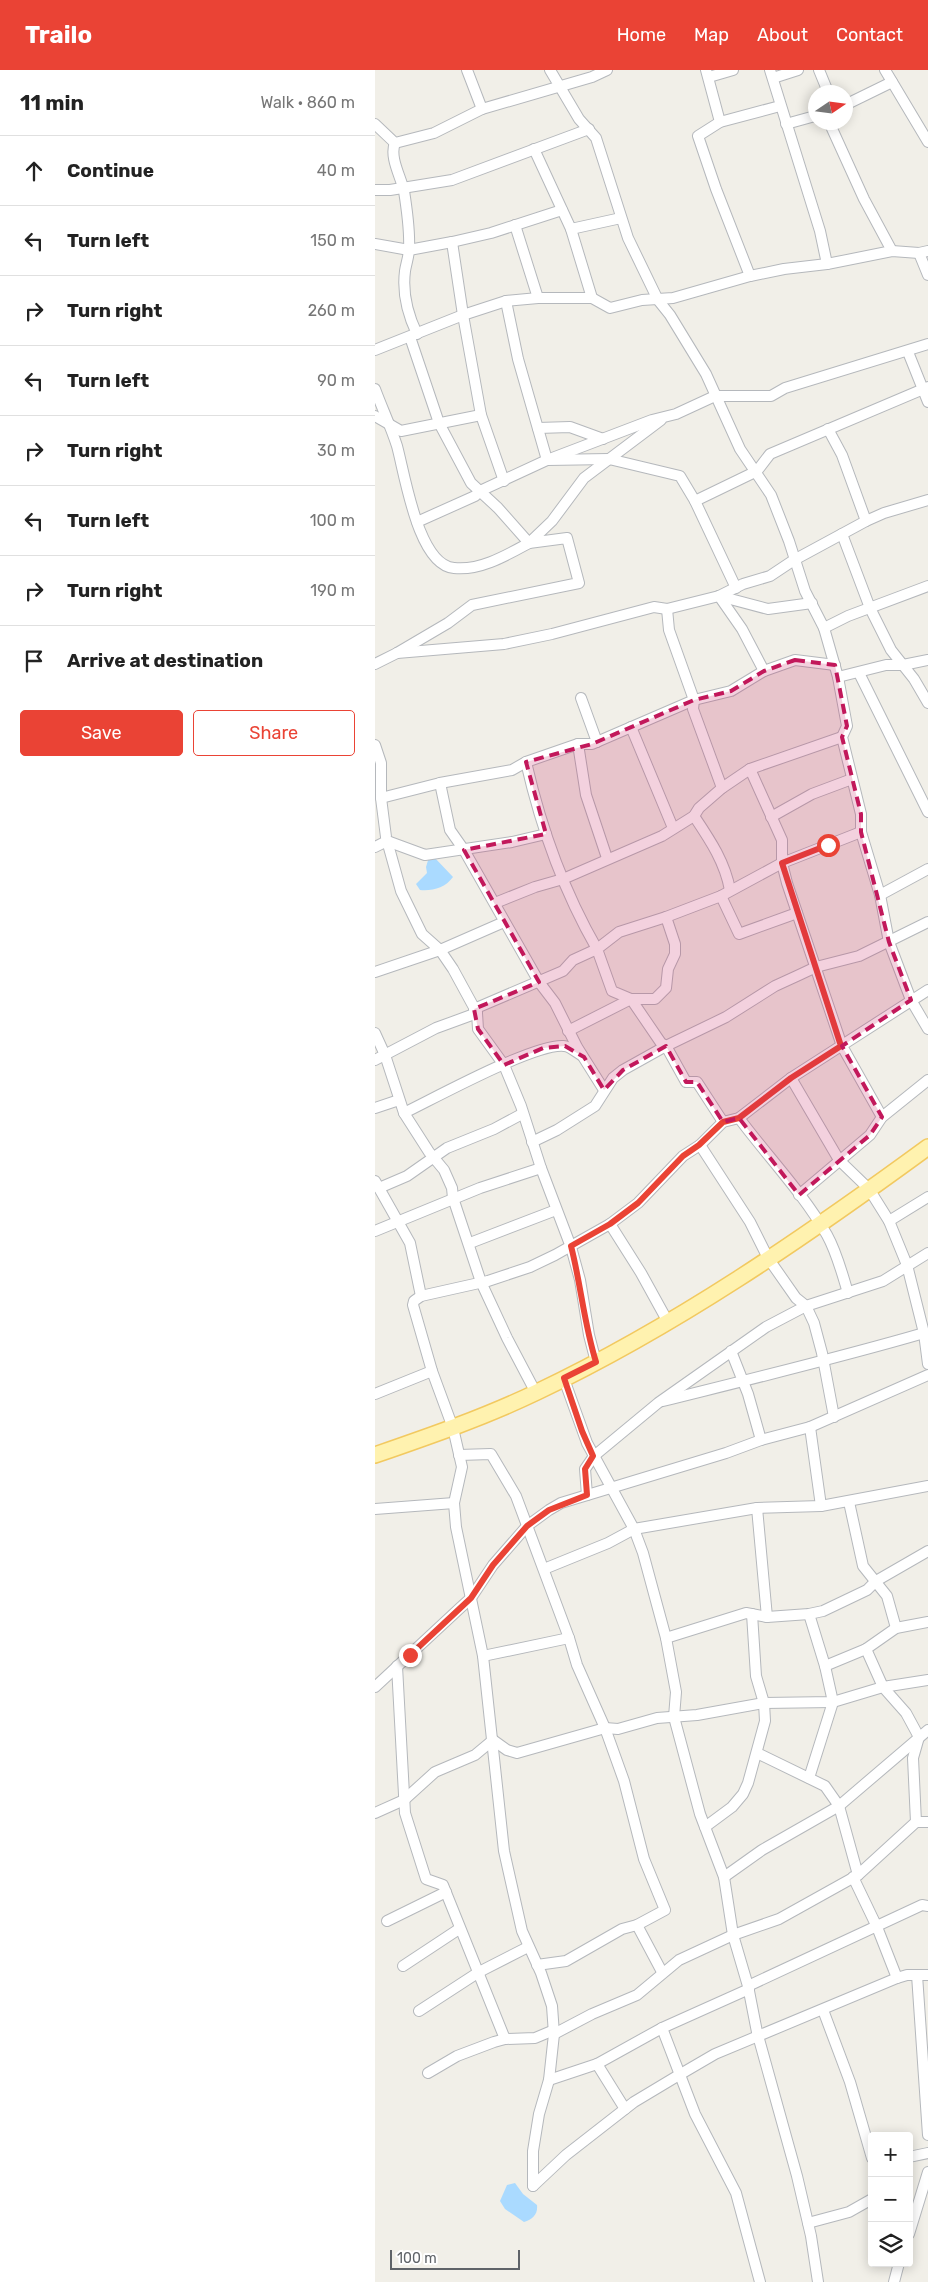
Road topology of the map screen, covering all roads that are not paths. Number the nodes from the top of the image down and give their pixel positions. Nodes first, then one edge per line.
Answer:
1 (467, 70) edge
2 (551, 70) edge
3 (607, 70) edge
4 (733, 70) edge
5 (798, 70) edge
6 (819, 70) edge
7 (885, 70) edge
8 (591, 73) edge
9 (708, 73) edge
10 (772, 74) edge
11 (892, 82) junction
12 (825, 85) edge
13 (558, 86) junction
14 (853, 101) edge
15 (780, 106) junction
16 (482, 109) junction
17 (808, 118) edge
18 (720, 122) junction
19 (375, 124) edge
20 (786, 124) junction
21 (589, 129) junction
22 (833, 130) edge
23 (928, 142) edge
24 (395, 143) junction
25 (534, 149) junction
26 (403, 188) junction
27 (375, 190) edge
28 (562, 210) junction
29 (621, 218) junction
30 (515, 225) junction
31 (571, 229) junction
32 (452, 242) junction
33 (375, 244) edge
34 (409, 250) junction
35 (892, 252) junction
36 (924, 252) edge
37 (827, 264) junction
38 (928, 275) edge
39 (750, 276) junction
40 (538, 298) junction
41 (592, 298) junction
42 (657, 300) junction
43 (506, 302) junction
44 (463, 315) junction
45 (414, 336) junction
46 (928, 344) edge
47 (375, 350) edge
48 (908, 352) junction
49 (925, 388) edge
50 (375, 389) edge
51 (715, 396) junction
52 (928, 402) edge
53 (481, 415) junction
54 (375, 416) edge
55 (665, 417) junction
56 (388, 423) junction
57 (439, 423) junction
58 (538, 428) junction
59 (828, 429) junction
60 (603, 439) junction
61 (609, 459) junction
62 (547, 460) junction
63 (757, 471) junction
64 (504, 481) junction
65 (480, 491) junction
66 (928, 500) edge
67 (695, 502) junction
68 (867, 521) junction
69 (417, 522) junction
70 (842, 534) junction
71 (529, 543) junction
72 (794, 560) junction
73 (928, 586) edge
74 (736, 588) junction
75 (719, 596) junction
76 (811, 603) junction
77 (870, 608) junction
78 (667, 609) junction
79 (824, 628) junction
80 (397, 653) junction
81 (928, 660) edge
82 (375, 664) edge
83 (835, 665) junction
84 (903, 665) junction
85 (764, 671) junction
86 (859, 672) junction
87 (838, 677) junction
88 (581, 698) dead end
89 (694, 700) junction
90 (928, 703) edge
91 (631, 728) junction
92 (842, 737) junction
93 (597, 742) junction
94 (578, 744) junction
95 (375, 745) edge
96 (526, 762) junction
97 (749, 770) junction
98 (852, 780) junction
99 (440, 783) junction
100 (722, 788) junction
101 (381, 798) junction
102 (928, 812) edge
103 (694, 816) junction
104 (771, 817) junction
105 (673, 828) junction
106 (861, 832) junction
107 (546, 834) junction
108 (387, 841) junction
109 (375, 847) edge
110 (464, 850) junction
111 (607, 858) junction
112 (782, 863) junction
113 (928, 869) edge
114 (563, 879) junction
115 (730, 890) junction
116 (721, 896) junction
117 (880, 896) junction
118 (495, 903) junction
119 (797, 913) junction
120 (666, 917) junction
121 (504, 922) junction
122 (928, 922) edge
123 (889, 942) junction
124 (597, 949) junction
125 (440, 950) junction
126 (816, 967) junction
127 (375, 972) edge
128 (539, 982) junction
129 (928, 990) edge
130 (631, 999) junction
131 (911, 1000) junction
132 (475, 1011) junction
133 (928, 1029) edge
134 (568, 1031) junction
135 (375, 1033) edge
136 (666, 1046) junction
137 (841, 1046) junction
138 (385, 1055) junction
139 (584, 1057) junction
140 (375, 1060) edge
141 (504, 1065) junction
142 (791, 1078) junction
143 (928, 1080) edge
144 (604, 1090) junction
145 (399, 1100) junction
146 (375, 1108) edge
147 (404, 1113) junction
148 (523, 1114) junction
149 (882, 1117) junction
150 (739, 1118) junction
151 (723, 1122) junction
152 (532, 1142) junction
153 (699, 1145) junction
154 (928, 1147) edge
155 (433, 1156) junction
156 (839, 1160) junction
157 (541, 1168) junction
158 (377, 1185) edge
159 (869, 1189) junction
160 (799, 1195) junction
161 (928, 1197) edge
162 (453, 1198) junction
163 (556, 1210) junction
164 (889, 1221) junction
165 (397, 1222) junction
166 (610, 1224) junction
167 (819, 1224) junction
168 (375, 1231) edge
169 (470, 1243) junction
170 (571, 1246) junction
171 (928, 1253) edge
172 (768, 1258) junction
173 (907, 1265) junction
174 (481, 1282) junction
175 (848, 1293) junction
176 (421, 1296) junction
177 (806, 1306) junction
178 (668, 1322) junction
179 (924, 1333) junction
180 (731, 1351) junction
181 (928, 1360) edge
182 (596, 1362) junction
183 (823, 1362) junction
184 (432, 1372) junction
185 (928, 1375) edge
186 (564, 1378) junction
187 (744, 1381) junction
188 (536, 1393) junction
189 (375, 1394) edge
190 (658, 1403) junction
191 (834, 1417) junction
192 (810, 1427) junction
193 (453, 1428) junction
194 (761, 1440) junction
195 (375, 1455) edge
196 (459, 1455) junction
197 (593, 1456) junction
198 (928, 1486) edge
199 (613, 1488) junction
200 (587, 1495) junction
201 (849, 1502) junction
202 (454, 1503) junction
203 (821, 1506) junction
204 (757, 1508) junction
205 (375, 1509) edge
206 (527, 1526) junction
207 (634, 1529) junction
208 (928, 1551) edge
209 (544, 1569) junction
210 (875, 1581) junction
211 (471, 1598) junction
212 (751, 1614) junction
213 (809, 1614) junction
214 (767, 1617) junction
215 (928, 1622) edge
216 (896, 1628) junction
217 (569, 1638) junction
218 (665, 1638) junction
219 (866, 1649) junction
220 (483, 1656) junction
221 (397, 1666) junction
222 (825, 1666) junction
223 (928, 1680) edge
224 (375, 1687) edge
225 (883, 1688) junction
226 (833, 1702) junction
227 (764, 1703) junction
228 (674, 1717) junction
229 (605, 1728) junction
230 (928, 1730) edge
231 (919, 1737) junction
232 (493, 1740) junction
233 (757, 1753) junction
234 (809, 1778) junction
235 (404, 1800) junction
236 (839, 1806) junction
237 (375, 1813) edge
238 (916, 1822) junction
239 (928, 1822) edge
240 (705, 1827) junction
241 (856, 1876) junction
242 (724, 1877) junction
243 (446, 1892) junction
244 (928, 1906) edge
245 (387, 1921) dead end
246 (637, 1925) junction
247 (877, 1927) junction
248 (459, 1929) junction
249 (733, 1935) junction
250 (528, 1947) junction
251 (537, 1965) junction
252 (403, 1966) dead end
253 (479, 1972) junction
254 (663, 1972) junction
255 (917, 1975) junction
256 (928, 1975) edge
257 (897, 1978) junction
258 (749, 1987) junction
259 (823, 2010) junction
260 (419, 2011) dead end
261 (662, 2028) junction
262 (554, 2032) junction
263 (758, 2038) junction
264 (505, 2039) junction
265 (597, 2064) junction
266 (428, 2073) dead end
267 (679, 2075) junction
268 (549, 2080) junction
269 (625, 2110) junction
270 (928, 2135) edge
271 (868, 2144) edge
272 (928, 2153) edge
273 (913, 2156) edge
274 (928, 2172) edge
275 (868, 2202) edge
276 (913, 2222) edge
277 (808, 2223) junction
278 (898, 2267) edge
279 (760, 2282) edge
280 (818, 2282) edge
281 (894, 2282) edge

1 - 16 street
2 - 13 street
3 - 8 street
4 - 9 street
5 - 10 street
6 - 12 street
7 - 11 street
8 - 13 street
9 - 18 street
10 - 15 street
11 - 14 street
11 - 23 street
13 - 16 street
13 - 21 street
15 - 18 street
15 - 20 street
16 - 24 street
17 - 20 street
18 - 39 street
19 - 24 street
20 - 37 street
21 - 25 street
21 - 29 street
22 - 35 street
24 - 26 street
25 - 26 street
25 - 28 street
26 - 27 street
26 - 34 street
28 - 30 street
28 - 31 street
29 - 31 street
29 - 42 street
30 - 32 street
30 - 40 street
31 - 41 street
32 - 34 street
32 - 44 street
33 - 34 street
34 - 45 street
35 - 36 street
35 - 37 street
36 - 38 street
37 - 39 street
39 - 42 street
40 - 41 street
40 - 43 street
41 - 42 street
42 - 51 street
43 - 44 street
43 - 58 street
44 - 45 street
44 - 53 street
45 - 47 street
45 - 57 street
46 - 48 street
48 - 49 street
48 - 51 street
49 - 52 street
49 - 59 street
50 - 56 street
51 - 55 street
51 - 63 street
53 - 57 street
53 - 64 street
54 - 56 street
55 - 60 street
55 - 61 street
56 - 57 street
56 - 69 street
57 - 65 street
58 - 60 street
58 - 62 street
59 - 63 street
59 - 68 street
60 - 62 street
61 - 62 street
61 - 67 street
61 - 71 street
62 - 64 street
63 - 67 street
63 - 72 street
64 - 65 street
65 - 69 street
65 - 71 street
66 - 68 street
67 - 74 street
68 - 70 street
69 - 71 street
70 - 72 street
70 - 77 street
71 - 80 street
72 - 74 street
72 - 76 street
73 - 77 street
74 - 75 street
75 - 76 street
75 - 78 street
75 - 85 street
76 - 79 street
77 - 79 street
77 - 84 street
78 - 80 street
78 - 89 street
79 - 83 street
80 - 82 street
81 - 84 street
83 - 85 street
83 - 87 street
84 - 86 street
84 - 90 street
85 - 89 street
86 - 87 street
86 - 102 street
87 - 92 street
88 - 93 street
89 - 91 street
89 - 100 street
91 - 93 street
91 - 105 street
92 - 97 street
92 - 98 street
93 - 94 street
94 - 96 street
94 - 111 street
95 - 101 street
96 - 99 street
96 - 107 street
97 - 100 street
97 - 104 street
98 - 104 street
98 - 106 street
99 - 101 street
99 - 110 street
100 - 103 street
101 - 108 street
103 - 105 street
103 - 115 street
104 - 112 street
105 - 111 street
106 - 112 street
106 - 117 street
107 - 110 street
107 - 114 street
108 - 109 street
108 - 110 street
108 - 125 street
110 - 118 street
111 - 114 street
112 - 115 street
112 - 119 street
113 - 117 street
114 - 118 street
114 - 124 street
115 - 116 street
116 - 119 street
116 - 120 street
117 - 123 street
118 - 121 street
119 - 126 street
120 - 124 street
120 - 130 street
121 - 125 street
121 - 128 street
122 - 123 street
123 - 126 street
123 - 131 street
124 - 128 street
124 - 130 street
125 - 127 street
125 - 132 street
126 - 136 street
126 - 137 street
128 - 132 street
128 - 134 street
129 - 131 street
130 - 134 street
130 - 136 street
131 - 133 street
131 - 137 street
132 - 138 street
132 - 141 street
134 - 139 street
135 - 138 street
136 - 144 street
136 - 151 street
137 - 142 street
137 - 149 street
138 - 140 street
138 - 145 street
139 - 141 street
139 - 144 street
141 - 147 street
141 - 148 street
142 - 150 street
142 - 156 street
143 - 149 street
144 - 152 street
145 - 146 street
145 - 147 street
147 - 155 street
148 - 152 street
148 - 155 street
149 - 156 street
150 - 151 street
150 - 160 street
151 - 153 street
152 - 157 street
153 - 166 street
153 - 172 street
154 - 159 main road
155 - 158 street
155 - 162 street
156 - 159 street
156 - 160 street
157 - 162 street
157 - 163 street
158 - 165 street
159 - 164 street
159 - 167 main road
160 - 167 street
161 - 164 street
162 - 165 street
162 - 169 street
163 - 169 street
163 - 170 street
164 - 173 street
165 - 168 street
165 - 176 street
166 - 170 street
166 - 178 street
167 - 172 main road
167 - 175 street
169 - 174 street
170 - 174 street
170 - 182 street
171 - 173 street
172 - 177 street
172 - 178 main road
173 - 175 street
173 - 179 street
174 - 176 street
174 - 188 street
175 - 177 street
176 - 184 street
177 - 180 street
177 - 183 street
178 - 182 main road
179 - 181 street
179 - 183 street
180 - 187 street
180 - 190 street
182 - 186 main road
183 - 187 street
183 - 191 street
184 - 189 street
184 - 193 street
185 - 191 street
186 - 188 main road
186 - 197 street
187 - 190 street
187 - 194 street
188 - 193 main road
190 - 197 street
191 - 192 street
192 - 194 street
192 - 203 street
193 - 195 main road
193 - 196 street
194 - 199 street
196 - 202 street
196 - 206 street
197 - 199 street
197 - 200 street
198 - 201 street
199 - 200 street
199 - 207 street
200 - 206 street
201 - 203 street
201 - 210 street
202 - 205 street
202 - 211 street
203 - 204 street
204 - 207 street
204 - 214 street
206 - 209 street
206 - 211 street
207 - 209 street
207 - 218 street
208 - 210 street
209 - 217 street
210 - 213 street
210 - 216 street
211 - 220 street
211 - 221 street
212 - 214 street
212 - 218 street
212 - 227 street
213 - 214 street
213 - 222 street
215 - 216 street
216 - 219 street
217 - 220 street
217 - 229 street
218 - 228 street
219 - 222 street
219 - 225 street
220 - 232 street
221 - 224 street
221 - 235 street
222 - 226 street
223 - 225 street
225 - 226 street
225 - 231 street
226 - 227 street
226 - 234 street
227 - 228 street
227 - 233 street
228 - 229 street
228 - 240 street
229 - 232 street
229 - 246 street
230 - 231 street
231 - 236 street
231 - 238 street
232 - 235 street
232 - 250 street
233 - 234 street
233 - 240 street
234 - 236 street
235 - 237 street
235 - 243 street
236 - 241 street
236 - 242 street
238 - 239 street
238 - 241 street
240 - 242 street
241 - 247 street
241 - 249 street
242 - 249 street
243 - 245 street
243 - 248 street
244 - 247 street
246 - 251 street
246 - 254 street
247 - 257 street
247 - 258 street
248 - 252 street
248 - 253 street
249 - 254 street
249 - 258 street
250 - 251 street
250 - 253 street
251 - 262 street
253 - 260 street
253 - 264 street
254 - 262 street
255 - 256 street
255 - 257 street
255 - 270 street
257 - 259 street
258 - 261 street
258 - 263 street
259 - 263 street
259 - 271 street
261 - 265 street
261 - 267 street
262 - 264 street
262 - 268 street
263 - 267 street
263 - 277 street
264 - 266 street
265 - 268 street
265 - 269 street
267 - 269 street
267 - 279 street
268 - 269 street
272 - 273 street
274 - 276 street
275 - 277 street
277 - 280 street
278 - 281 street

